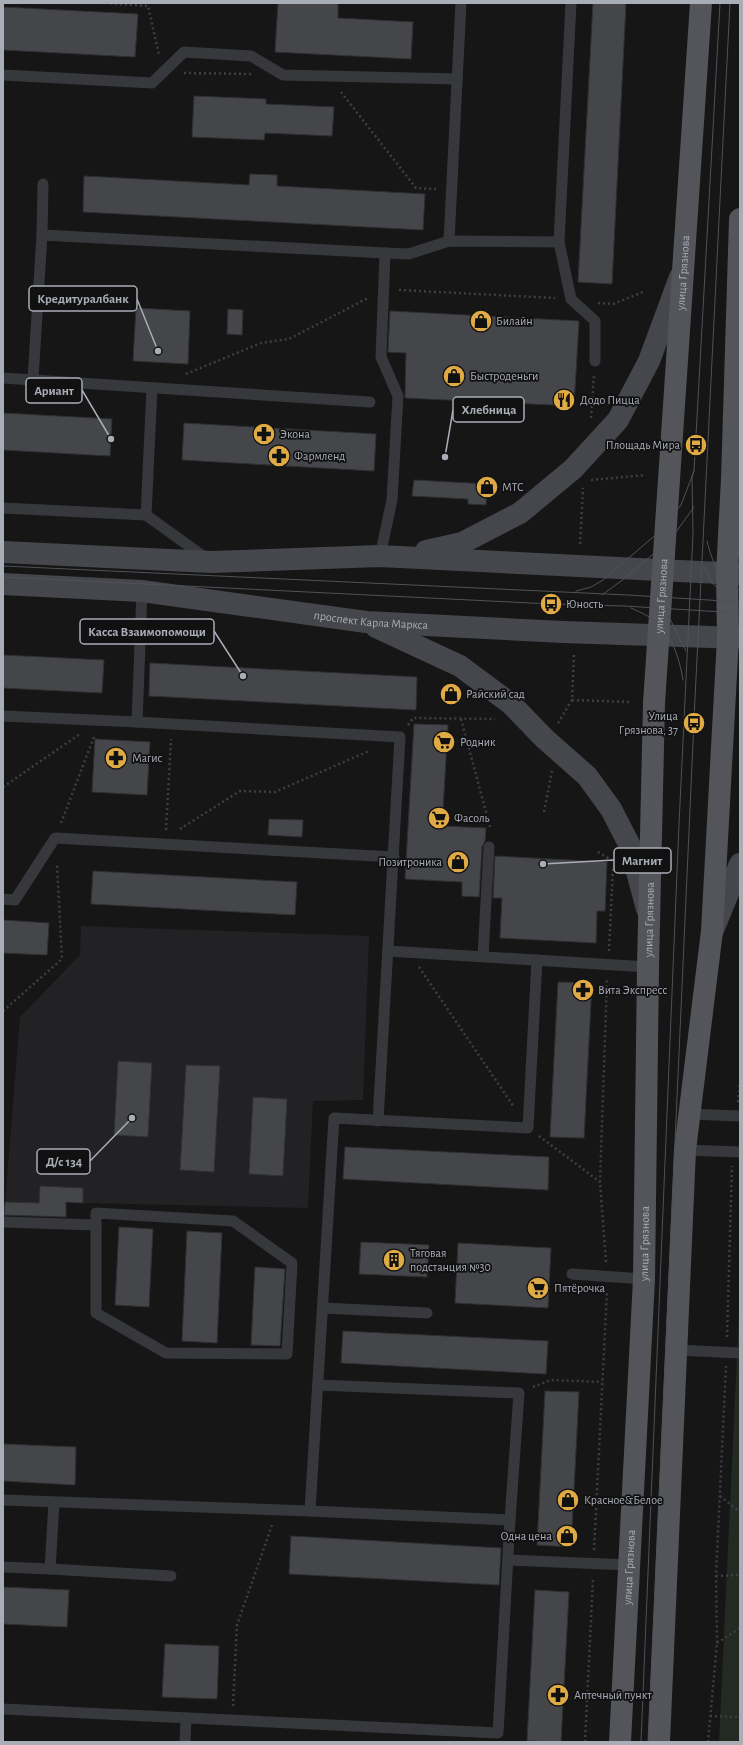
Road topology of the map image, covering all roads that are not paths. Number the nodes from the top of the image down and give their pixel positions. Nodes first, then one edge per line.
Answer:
1 (462, 3) edge
2 (571, 3) edge
3 (701, 3) edge
4 (3, 75) edge
5 (457, 79) junction
6 (44, 184) dead end
7 (740, 219) edge
8 (42, 235) junction
9 (449, 241) junction
10 (559, 242) junction
11 (385, 253) junction
12 (682, 270) junction
13 (739, 277) edge
14 (595, 361) road end
15 (3, 378) edge
16 (33, 379) junction
17 (152, 388) junction
18 (370, 402) dead end
19 (3, 508) edge
20 (146, 515) junction
21 (3, 552) edge
22 (391, 556) junction
23 (211, 562) junction
24 (662, 571) junction
25 (733, 574) edge
26 (3, 584) edge
27 (142, 591) junction
28 (366, 622) junction
29 (658, 635) junction
30 (734, 638) edge
31 (3, 716) edge
32 (138, 722) junction
33 (489, 846) dead end
34 (394, 857) junction
35 (740, 864) edge
36 (3, 899) edge
37 (649, 917) junction
38 (712, 931) junction
39 (388, 951) junction
40 (483, 956) junction
41 (537, 960) junction
42 (648, 967) junction
43 (689, 1114) junction
44 (738, 1116) edge
45 (378, 1121) junction
46 (685, 1150) junction
47 (736, 1152) edge
48 (3, 1222) edge
49 (96, 1226) junction
50 (572, 1274) dead end
51 (644, 1279) junction
52 (323, 1308) junction
53 (427, 1313) dead end
54 (677, 1350) junction
55 (740, 1353) edge
56 (318, 1385) junction
57 (3, 1500) edge
58 (54, 1503) junction
59 (310, 1511) junction
60 (510, 1520) junction
61 (508, 1560) junction
62 (629, 1565) junction
63 (3, 1567) edge
64 (50, 1569) junction
65 (171, 1576) dead end
66 (3, 1709) edge
67 (186, 1718) junction
68 (185, 1742) edge
69 (620, 1742) edge
70 (659, 1742) edge

1 - 5 lane
2 - 10 lane
3 - 12 main road, улица Грязнова
4 - 5 lane
5 - 9 lane
6 - 8 lane
7 - 13 main road
8 - 11 lane
8 - 16 lane
9 - 10 lane
9 - 11 lane
10 - 14 lane
11 - 22 lane
12 - 22 main road
12 - 24 main road, улица Грязнова
13 - 25 main road
15 - 16 lane
16 - 17 lane
17 - 18 lane
17 - 20 lane
19 - 20 lane
20 - 23 lane
21 - 23 main road
22 - 23 main road
22 - 24 main road
24 - 25 main road
24 - 29 main road, улица Грязнова
25 - 30 main road
26 - 27 main road, проспект Карла Маркса
27 - 28 main road, проспект Карла Маркса
27 - 32 lane
28 - 29 main road, проспект Карла Маркса
28 - 37 main road
29 - 30 main road, проспект Карла Маркса
29 - 37 main road, улица Грязнова
30 - 38 main road
31 - 32 lane
32 - 34 lane
33 - 40 lane
34 - 36 lane
34 - 39 lane
35 - 38 main road
37 - 42 main road, улица Грязнова
38 - 43 main road
39 - 40 lane
39 - 45 lane
40 - 41 lane
41 - 42 lane
41 - 45 lane
42 - 51 main road, улица Грязнова
43 - 44 lane
43 - 46 main road
45 - 52 lane
46 - 47 lane
46 - 54 main road
48 - 49 lane
49 - 49 lane
50 - 51 lane
51 - 62 main road, улица Грязнова
52 - 53 lane
52 - 56 lane
54 - 55 lane
54 - 70 main road
56 - 59 lane
56 - 60 lane
57 - 58 lane
58 - 59 lane
58 - 64 lane
59 - 60 lane
60 - 61 lane
61 - 62 lane
61 - 67 lane
62 - 69 main road, улица Грязнова
63 - 64 lane
64 - 65 lane
66 - 67 lane
67 - 68 lane

